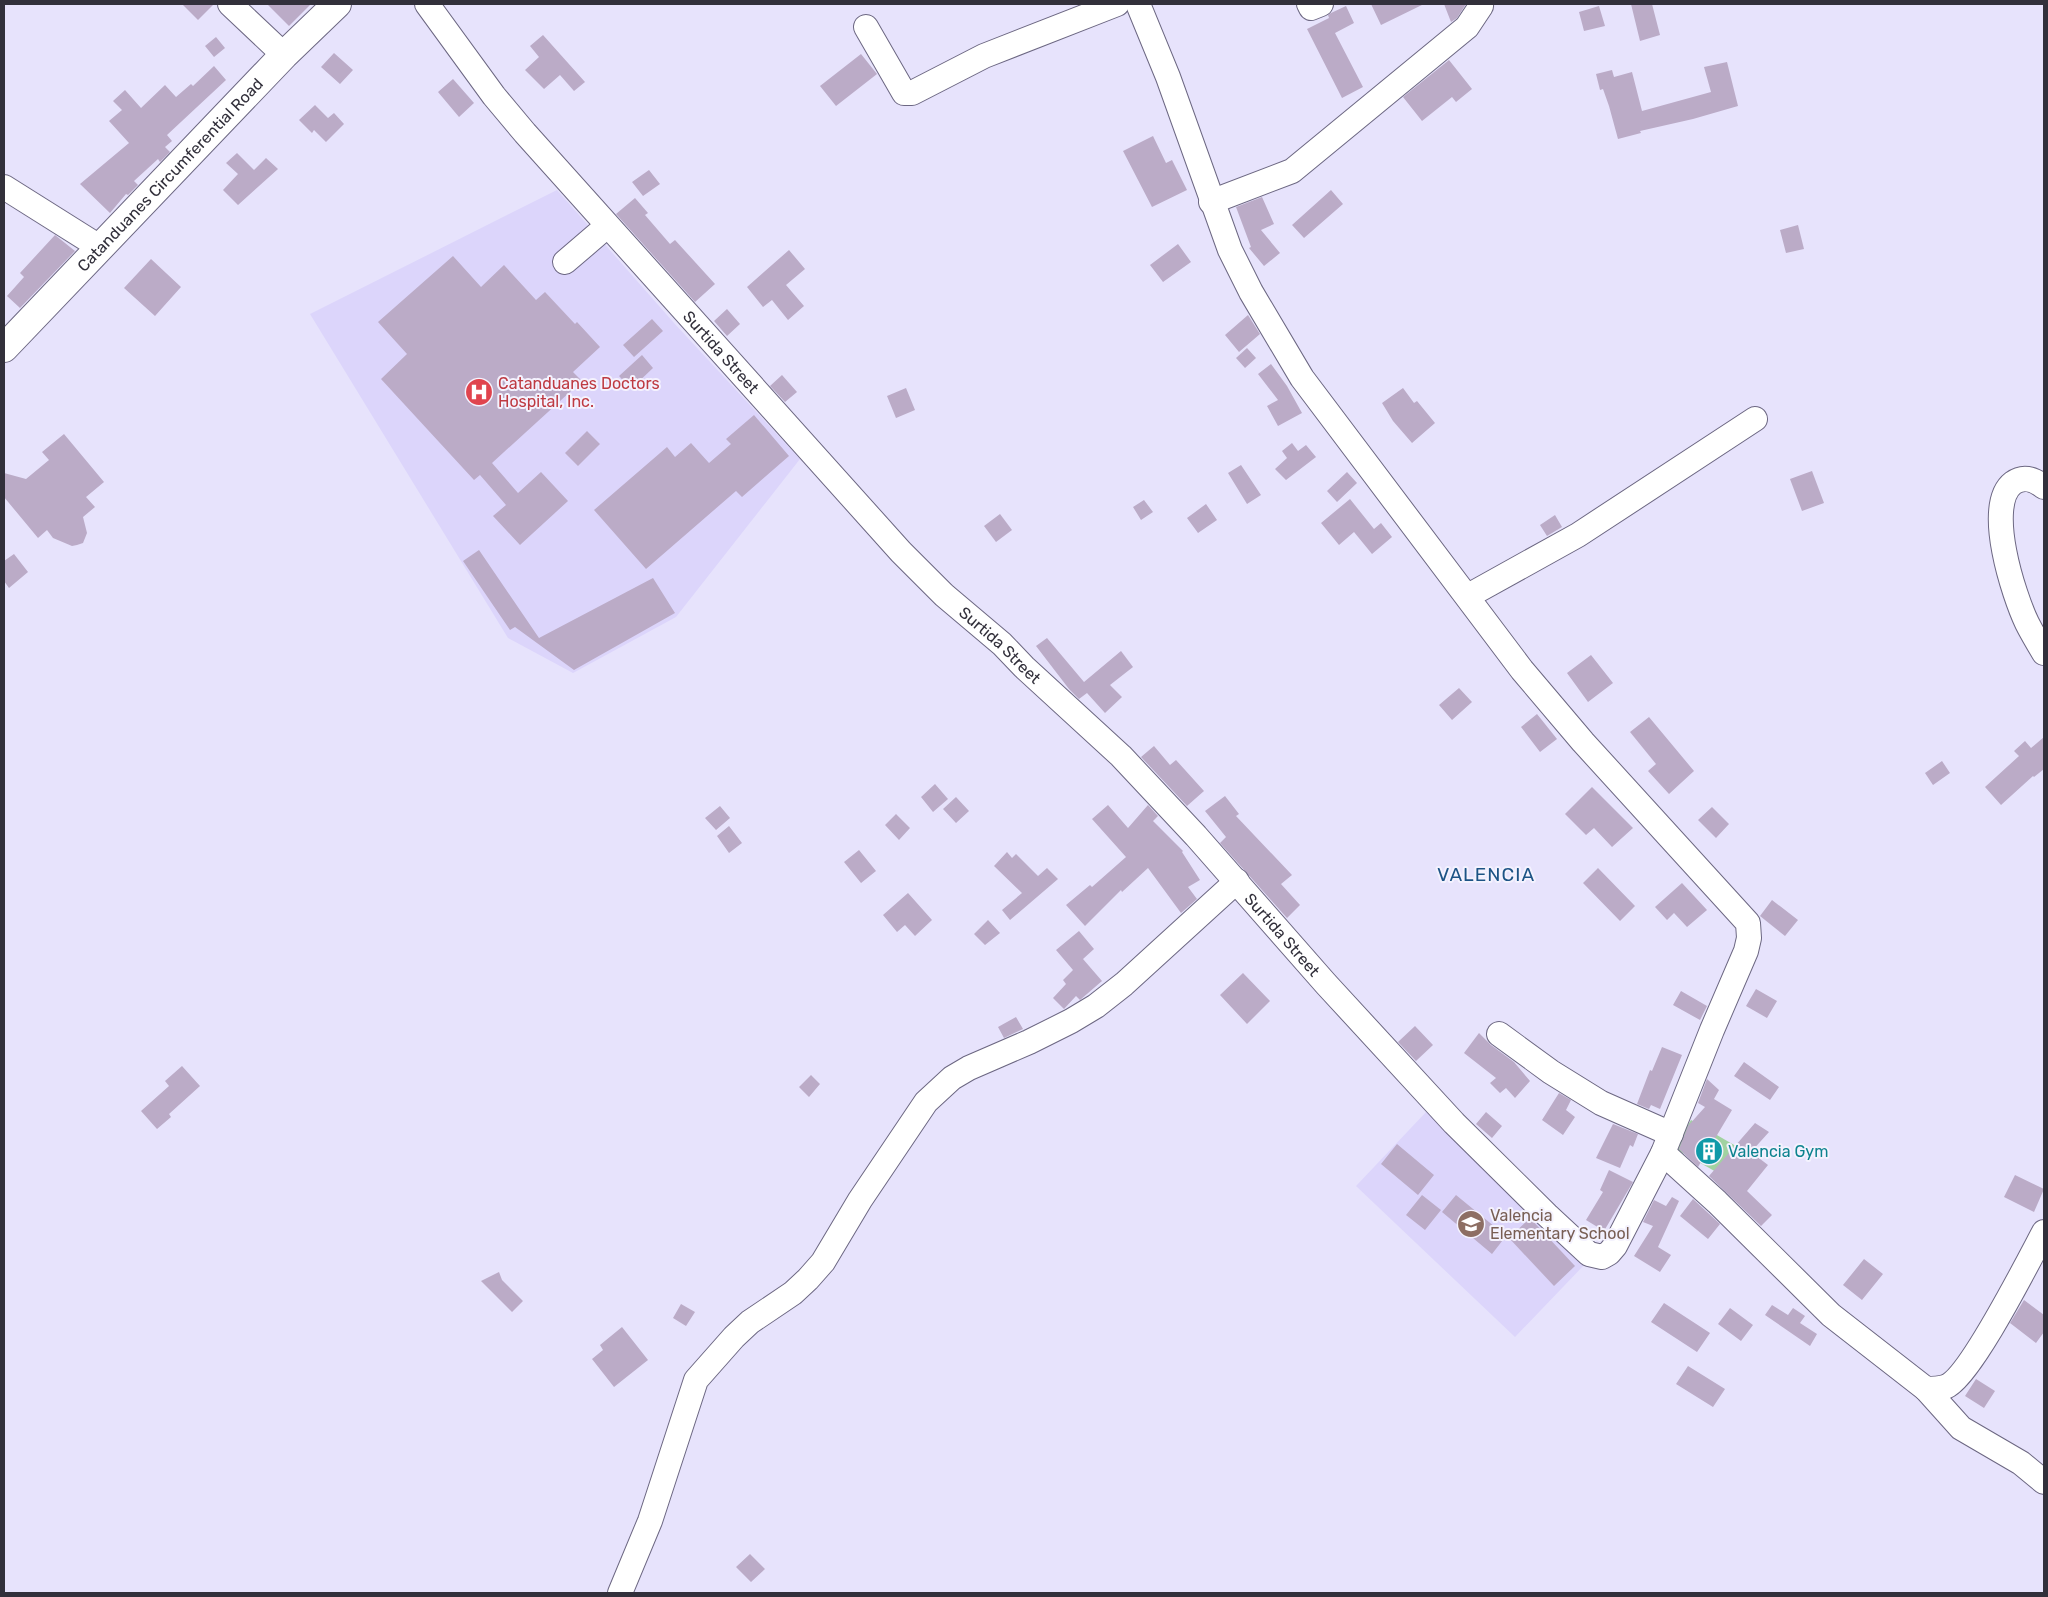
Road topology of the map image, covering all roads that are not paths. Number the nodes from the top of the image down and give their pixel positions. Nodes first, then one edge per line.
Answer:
1 (230, 4) edge
2 (338, 4) edge
3 (427, 4) edge
4 (1117, 4) edge
5 (1138, 4) edge
6 (1309, 4) edge
7 (1321, 4) edge
8 (1480, 4) edge
9 (866, 27) dead end
10 (284, 55) junction
11 (4, 187) edge
12 (1212, 202) junction
13 (607, 226) junction
14 (101, 248) junction
15 (565, 262) dead end
16 (14, 327) edge
17 (4, 348) edge
18 (1756, 419) dead end
19 (2044, 487) edge
20 (1468, 596) junction
21 (2044, 653) edge
22 (1237, 881) junction
23 (1499, 1034) dead end
24 (1667, 1144) junction
25 (2044, 1232) edge
26 (1926, 1389) junction
27 (2044, 1482) edge
28 (620, 1593) edge

1 - 10 street
2 - 10 main road, Catanduanes Circumferential Road
3 - 13 street, Surtida Street
4 - 9 street
5 - 12 street
6 - 7 street
8 - 12 street
10 - 14 main road, Catanduanes Circumferential Road
11 - 14 street
12 - 20 street
13 - 15 street
13 - 22 street, Surtida Street
14 - 16 main road, Catanduanes Circumferential Road
16 - 17 main road, Catanduanes Circumferential Road
18 - 20 street
19 - 21 street
20 - 24 street
22 - 24 street, Surtida Street
22 - 28 street
23 - 24 street
24 - 26 street
25 - 26 street
26 - 27 street

